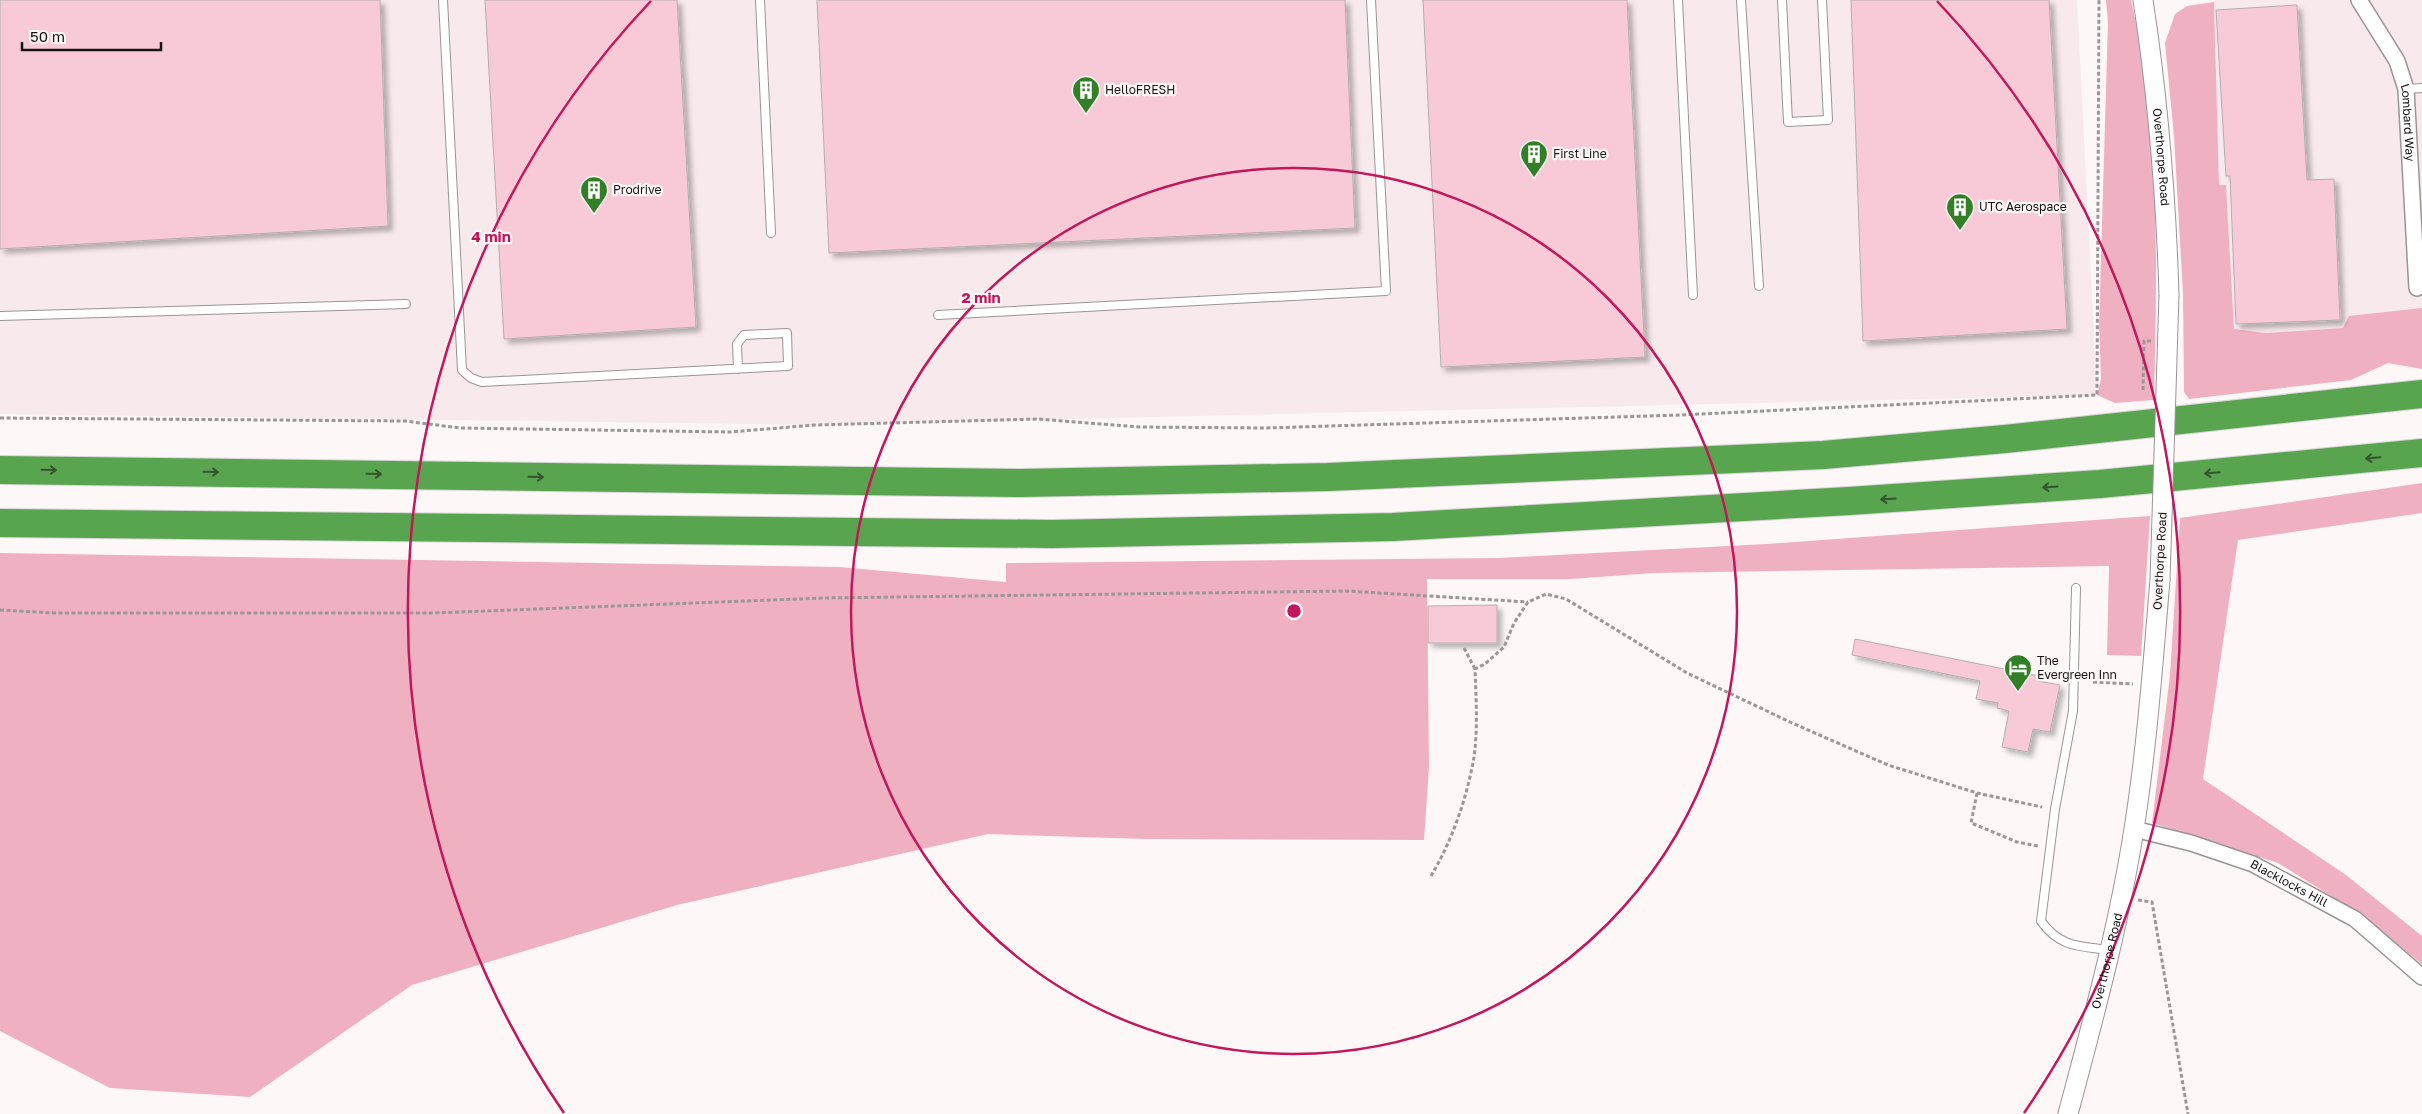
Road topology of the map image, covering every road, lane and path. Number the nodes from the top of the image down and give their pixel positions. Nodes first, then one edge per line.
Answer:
1 (443, 0) edge
2 (760, 0) edge
3 (1372, 0) edge
4 (1678, 0) edge
5 (1742, 0) edge
6 (1782, 0) edge
7 (1822, 0) edge
8 (2099, 0) edge
9 (2143, 0) edge
10 (2359, 0) edge
11 (2422, 88) edge
12 (2406, 89) junction
13 (771, 233) dead end
14 (1759, 286) dead end
15 (2417, 288) dead end
16 (1693, 295) dead end
17 (406, 304) dead end
18 (938, 315) dead end
19 (0, 316) edge
20 (2158, 341) dead end
21 (738, 369) junction
22 (2143, 390) dead end
23 (2422, 394) edge
24 (0, 418) edge
25 (2422, 454) edge
26 (0, 470) edge
27 (0, 523) edge
28 (2076, 588) dead end
29 (1528, 602) junction
30 (0, 610) edge
31 (1464, 648) dead end
32 (1475, 669) junction
33 (2093, 682) dead end
34 (2151, 684) junction
35 (1977, 792) junction
36 (2055, 809) junction
37 (2134, 829) junction
38 (2050, 848) junction
39 (1431, 876) dead end
40 (2120, 897) junction
41 (2109, 950) junction
42 (2422, 977) edge
43 (2068, 1114) edge
44 (2188, 1114) edge

1 - 21 lane
2 - 13 lane
3 - 18 lane
4 - 16 lane
5 - 14 lane
6 - 7 lane
8 - 24 path
9 - 34 street, Overthorpe Road, bridge
10 - 12 street, Lombard Way
11 - 12 lane
12 - 15 street, Lombard Way
17 - 19 lane
20 - 22 path
21 - 21 lane
26 -> 23 highway
25 -> 27 highway
28 - 36 lane
29 - 30 path
29 - 32 path
29 - 35 path
31 - 32 path
32 - 39 path
33 - 34 path
34 - 37 street, Overthorpe Road
35 - 36 path
35 - 38 path
36 - 38 lane
37 - 40 street, Overthorpe Road
37 - 42 street, Blacklocks Hill
38 - 41 lane
40 - 41 street, Overthorpe Road
40 - 44 path
41 - 43 street, Overthorpe Road

